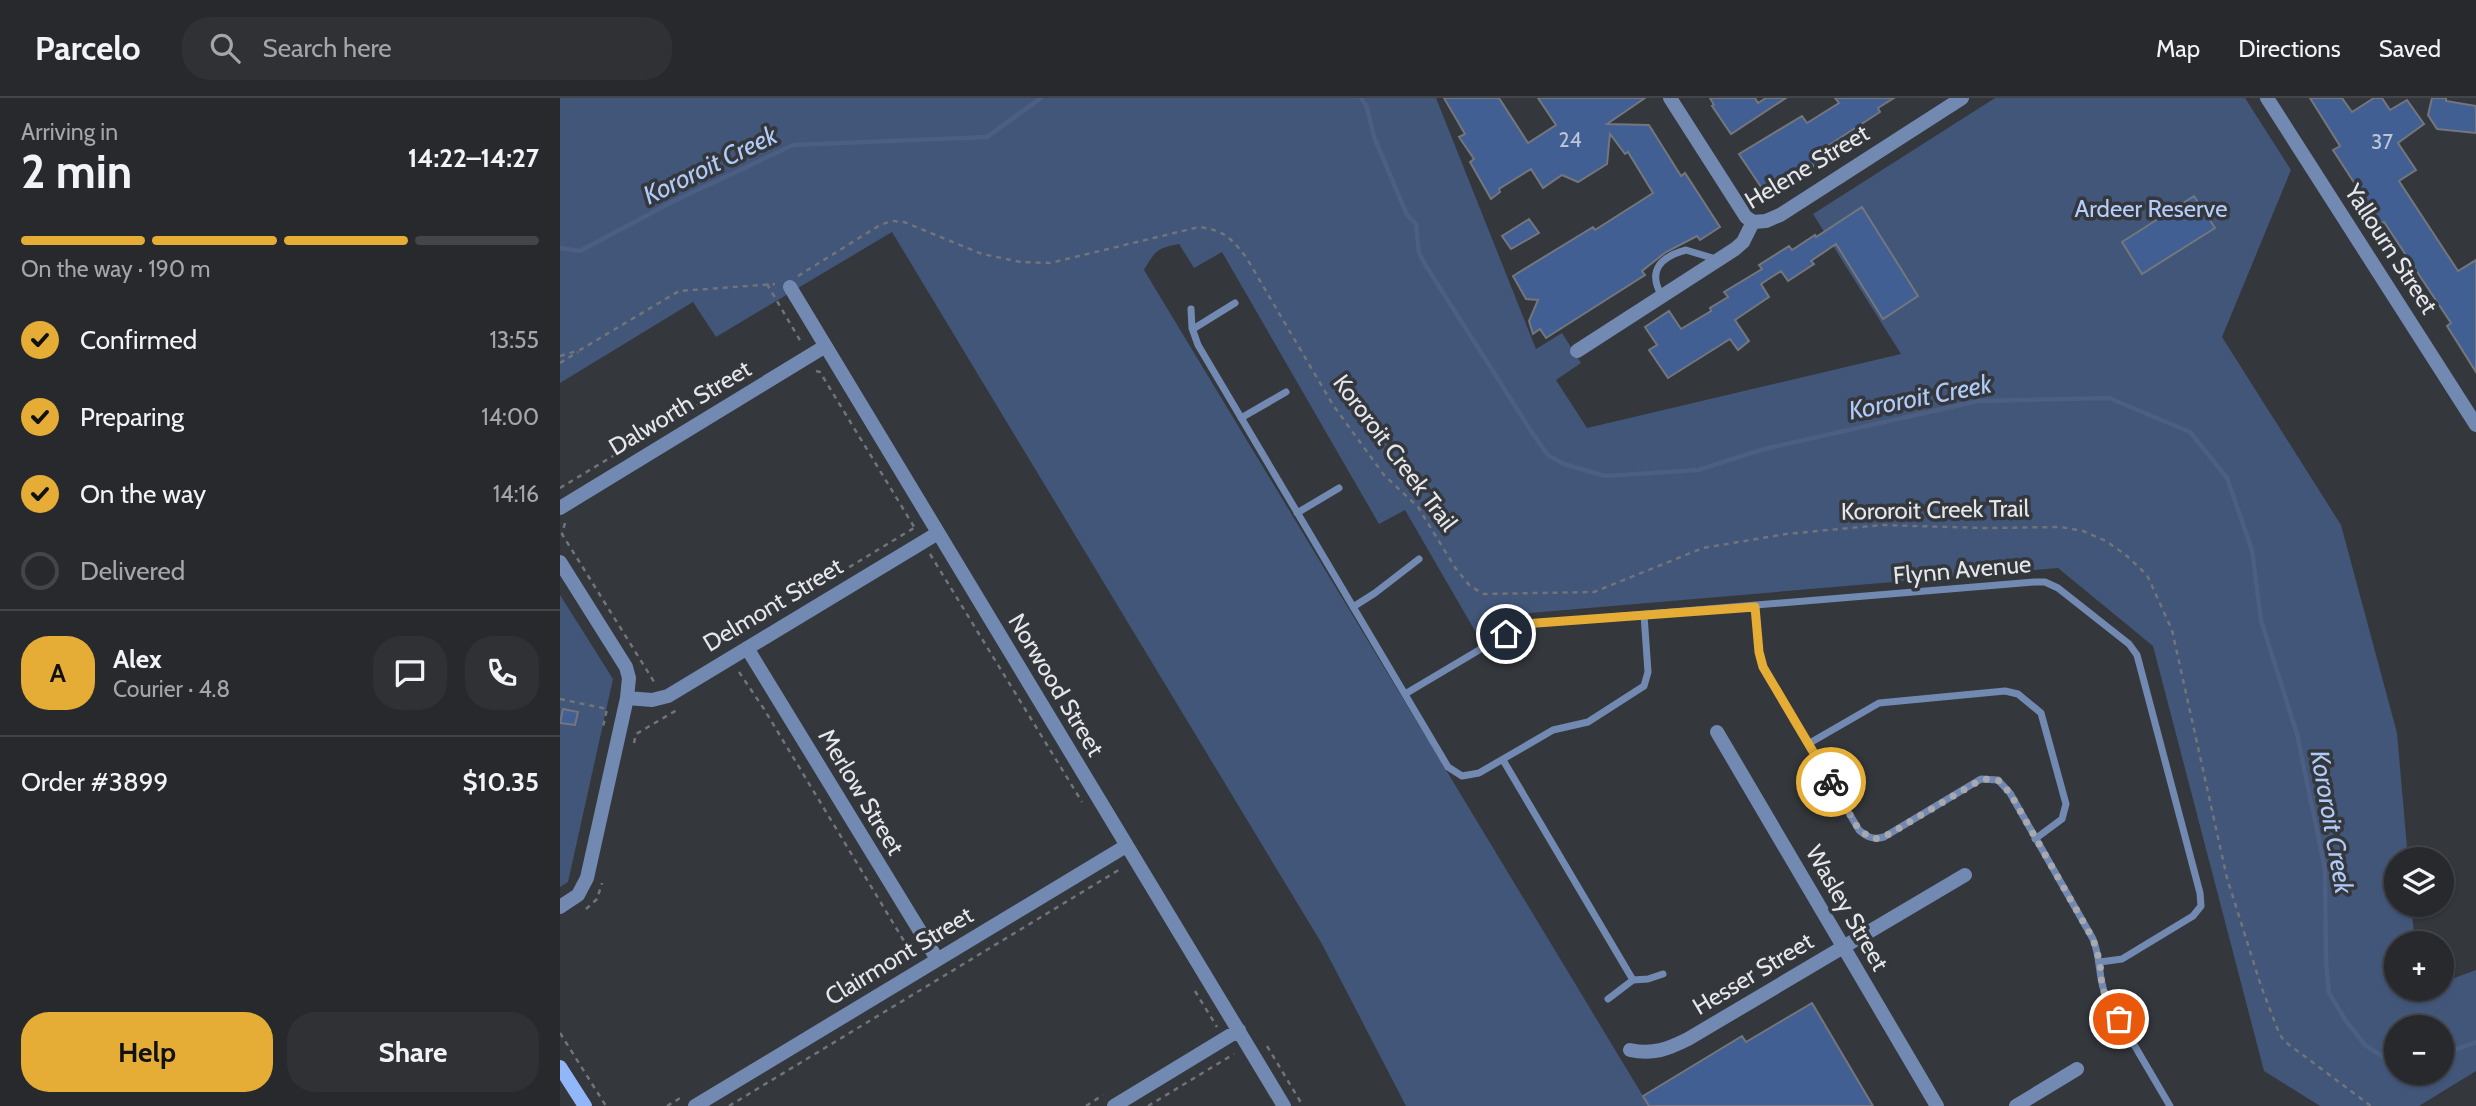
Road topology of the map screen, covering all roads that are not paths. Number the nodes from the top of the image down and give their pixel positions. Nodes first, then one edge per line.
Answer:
1 (1670, 98) edge
2 (1962, 98) edge
3 (2267, 98) edge
4 (1753, 222) junction
5 (1719, 260) junction
6 (787, 283) road end
7 (1662, 296) junction
8 (1235, 303) dead end
9 (1191, 309) dead end
10 (1193, 329) junction
11 (824, 347) junction
12 (1577, 351) dead end
13 (1286, 392) dead end
14 (1241, 418) junction
15 (2475, 421) edge
16 (1339, 488) dead end
17 (560, 508) edge
18 (1297, 513) junction
19 (938, 533) junction
20 (1419, 559) dead end
21 (560, 562) edge
22 (1353, 607) junction
23 (1755, 607) junction
24 (1644, 615) junction
25 (747, 648) junction
26 (1405, 694) junction
27 (627, 698) junction
28 (1717, 733) dead end
29 (1808, 744) junction
30 (1503, 760) junction
31 (2035, 839) junction
32 (1126, 846) junction
33 (1965, 875) dead end
34 (560, 907) edge
35 (1843, 947) junction
36 (937, 959) junction
37 (2100, 962) junction
38 (1663, 974) dead end
39 (1633, 980) junction
40 (1608, 999) dead end
41 (1239, 1030) junction
42 (1630, 1050) dead end
43 (560, 1067) edge
44 (2077, 1069) dead end
45 (693, 1099) edge
46 (585, 1106) edge
47 (1114, 1106) edge
48 (1284, 1106) edge
49 (1937, 1106) edge
50 (2015, 1106) edge
51 (2170, 1106) edge

1 - 4 street
2 - 4 street, Helene Street
3 - 15 street, Yallourn Street
4 - 5 street, Helene Street
5 - 7 street, Helene Street
5 - 7 lane
6 - 11 street, Norwood Street
7 - 12 street, Helene Street
8 - 10 lane
9 - 10 lane
10 - 14 lane
11 - 17 street, Dalworth Street
11 - 19 street, Norwood Street
13 - 14 lane
14 - 18 lane
16 - 18 lane
18 - 22 lane
19 - 25 street, Delmont Street
19 - 32 street, Norwood Street
20 - 22 lane
21 - 27 street
22 - 26 lane
23 - 24 lane, Flynn Avenue
23 - 29 lane
23 - 37 lane, Flynn Avenue
24 - 26 lane, Flynn Avenue
24 - 30 lane
25 - 27 street, Delmont Street
25 - 36 street, Merlow Street
26 - 30 lane
27 - 34 street
28 - 35 street, Wasley Street
29 - 31 lane
29 - 31 lane
30 - 39 lane
31 - 37 lane
32 - 36 street, Clairmont Street
32 - 41 street, Norwood Street
33 - 35 street, Hesser Street
35 - 42 street, Hesser Street
35 - 49 street, Wasley Street
36 - 45 street, Clairmont Street
37 - 51 lane
38 - 39 lane
39 - 40 lane
41 - 47 street
41 - 48 street, Norwood Street
43 - 46 street
44 - 50 street

